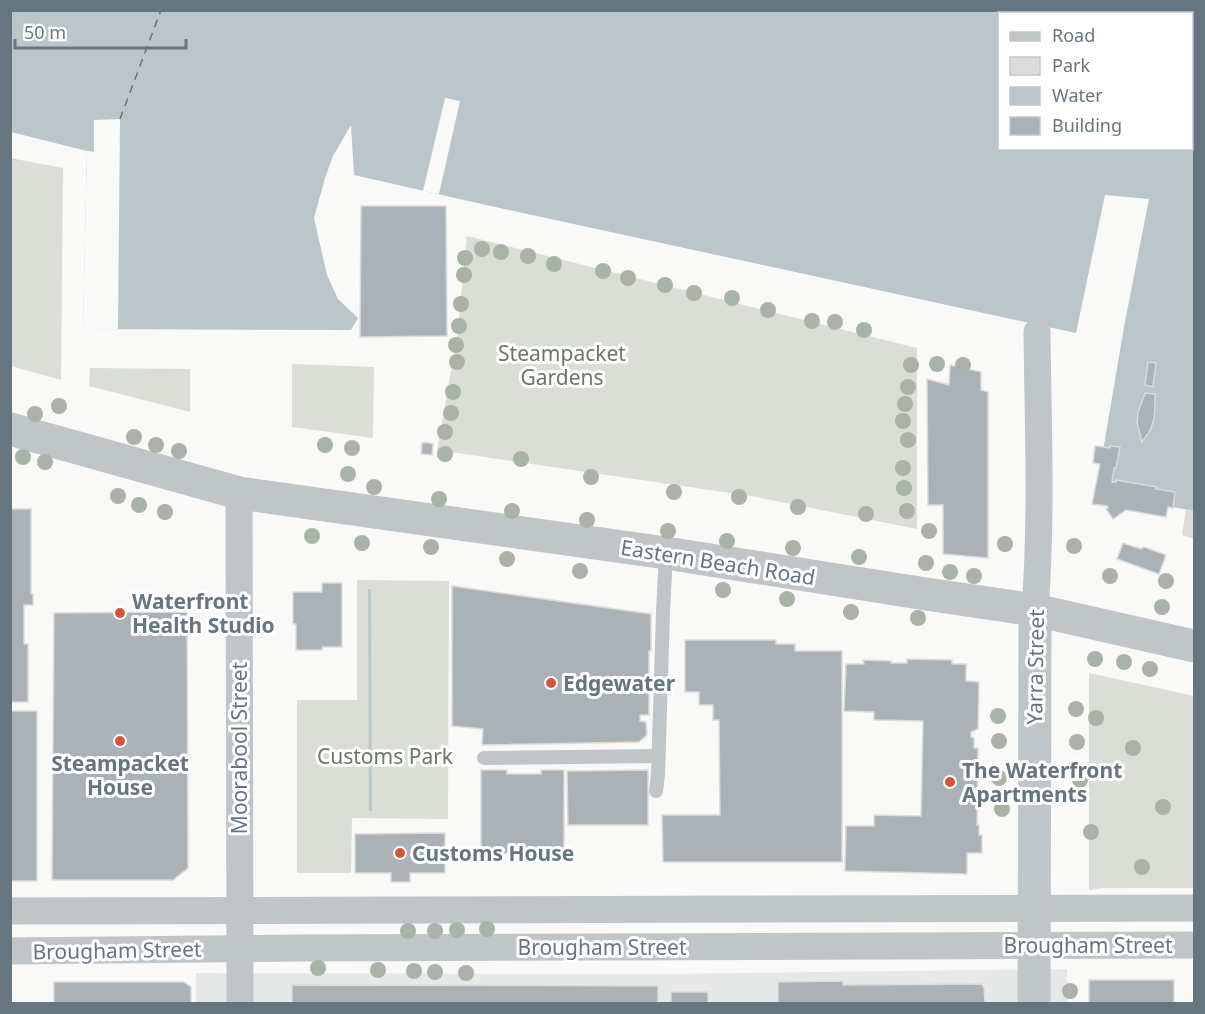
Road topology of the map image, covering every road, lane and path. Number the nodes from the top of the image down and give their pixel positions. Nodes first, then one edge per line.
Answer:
1 (1037, 332) dead end
2 (10, 429) edge
3 (239, 493) junction
4 (666, 553) junction
5 (1035, 610) junction
6 (1194, 646) edge
7 (658, 756) junction
8 (484, 758) dead end
9 (656, 791) dead end
10 (1033, 908) junction
11 (1194, 908) edge
12 (10, 911) edge
13 (240, 911) junction
14 (1194, 945) edge
15 (1033, 946) junction
16 (240, 948) junction
17 (10, 951) edge
18 (240, 1004) edge
19 (1034, 1004) edge

1 - 5 street, Yarra Street
2 - 3 street, Eastern Beach Road
3 - 4 street, Eastern Beach Road
3 - 13 street, Moorabool Street
4 - 5 street, Eastern Beach Road
4 - 7 lane
5 - 6 street, Eastern Beach Road
5 - 10 street, Yarra Street
7 - 8 lane
7 - 9 lane
10 - 11 street, Brougham Street
10 - 13 street, Brougham Street
10 - 15 street, Yarra Street
12 - 13 street, Brougham Street
13 - 16 street, Moorabool Street
14 - 15 street, Brougham Street
15 - 16 street, Brougham Street
15 - 19 street, Yarra Street
16 - 17 street, Brougham Street
16 - 18 street, Moorabool Street

